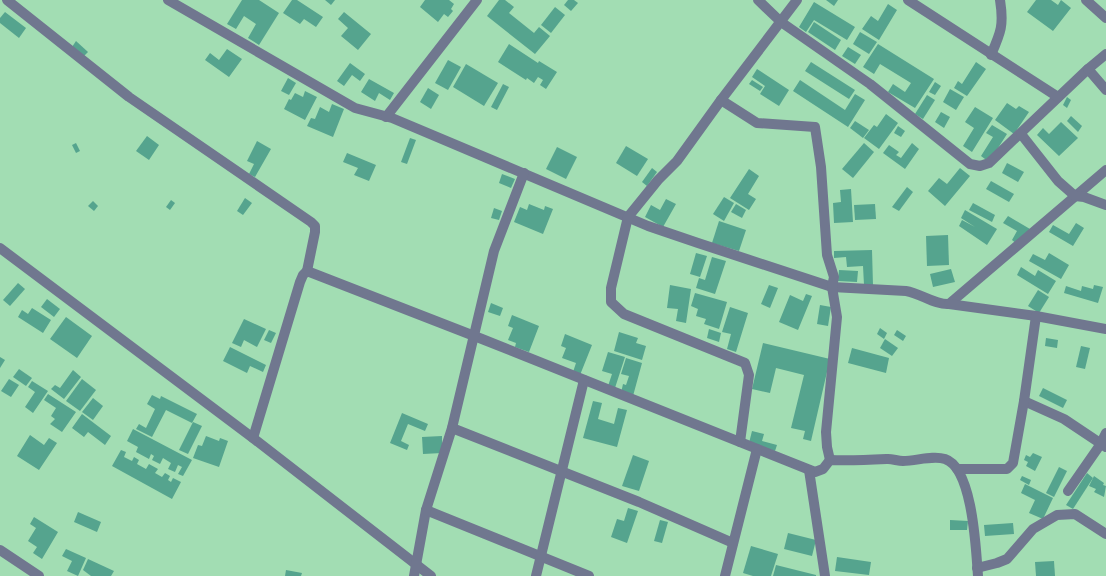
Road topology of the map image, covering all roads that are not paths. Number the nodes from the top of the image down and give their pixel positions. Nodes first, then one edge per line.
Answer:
1 (7, 0) edge
2 (168, 0) edge
3 (477, 0) edge
4 (758, 0) edge
5 (797, 0) edge
6 (908, 0) edge
7 (1000, 0) edge
8 (1086, 0) edge
9 (1106, 18) edge
10 (781, 22) junction
11 (1106, 54) edge
12 (991, 55) junction
13 (1088, 69) junction
14 (1106, 90) edge
15 (1058, 97) junction
16 (720, 100) junction
17 (386, 117) junction
18 (1021, 134) junction
19 (1106, 170) edge
20 (524, 173) junction
21 (1075, 196) junction
22 (1106, 205) edge
23 (628, 217) junction
24 (0, 248) edge
25 (307, 271) junction
26 (832, 287) junction
27 (949, 304) junction
28 (1036, 316) junction
29 (1106, 329) edge
30 (472, 335) junction
31 (584, 380) junction
32 (1024, 401) junction
33 (452, 428) junction
34 (1106, 433) edge
35 (253, 438) junction
36 (740, 442) junction
37 (1103, 446) edge
38 (757, 449) junction
39 (830, 460) junction
40 (957, 469) junction
41 (809, 470) junction
42 (562, 471) junction
43 (1068, 491) dead end
44 (426, 510) junction
45 (1106, 534) edge
46 (733, 543) junction
47 (0, 550) edge
48 (541, 557) junction
49 (417, 566) junction
50 (977, 572) edge
51 (39, 576) edge
52 (414, 576) edge
53 (431, 576) edge
54 (536, 576) edge
55 (589, 576) edge
56 (724, 576) edge
57 (825, 576) edge

1 - 25 street
2 - 17 street
3 - 17 street
4 - 10 street
5 - 10 street
6 - 12 street
7 - 12 street
8 - 9 street
10 - 16 street
10 - 18 street
11 - 13 street
12 - 15 street
13 - 14 street
13 - 15 street
15 - 18 street
16 - 23 street
16 - 26 street
17 - 20 street
18 - 21 street
19 - 21 street
20 - 23 street
20 - 30 street
21 - 22 street
21 - 27 street
23 - 26 street
23 - 36 street
24 - 35 street
25 - 30 street
25 - 35 street
26 - 27 street
26 - 39 street
27 - 28 street
28 - 29 street
28 - 32 street
30 - 31 street
30 - 33 street
31 - 36 street
31 - 42 street
32 - 37 street
32 - 40 street
33 - 42 street
33 - 44 street
34 - 37 street
35 - 49 street
36 - 38 street
37 - 43 street
38 - 41 street
38 - 46 street
39 - 40 street
39 - 41 street
40 - 50 street
41 - 57 street
42 - 46 street
42 - 48 street
44 - 48 street
44 - 49 street
45 - 50 street
46 - 56 street
47 - 51 street
48 - 54 street
48 - 55 street
49 - 52 street
49 - 53 street

